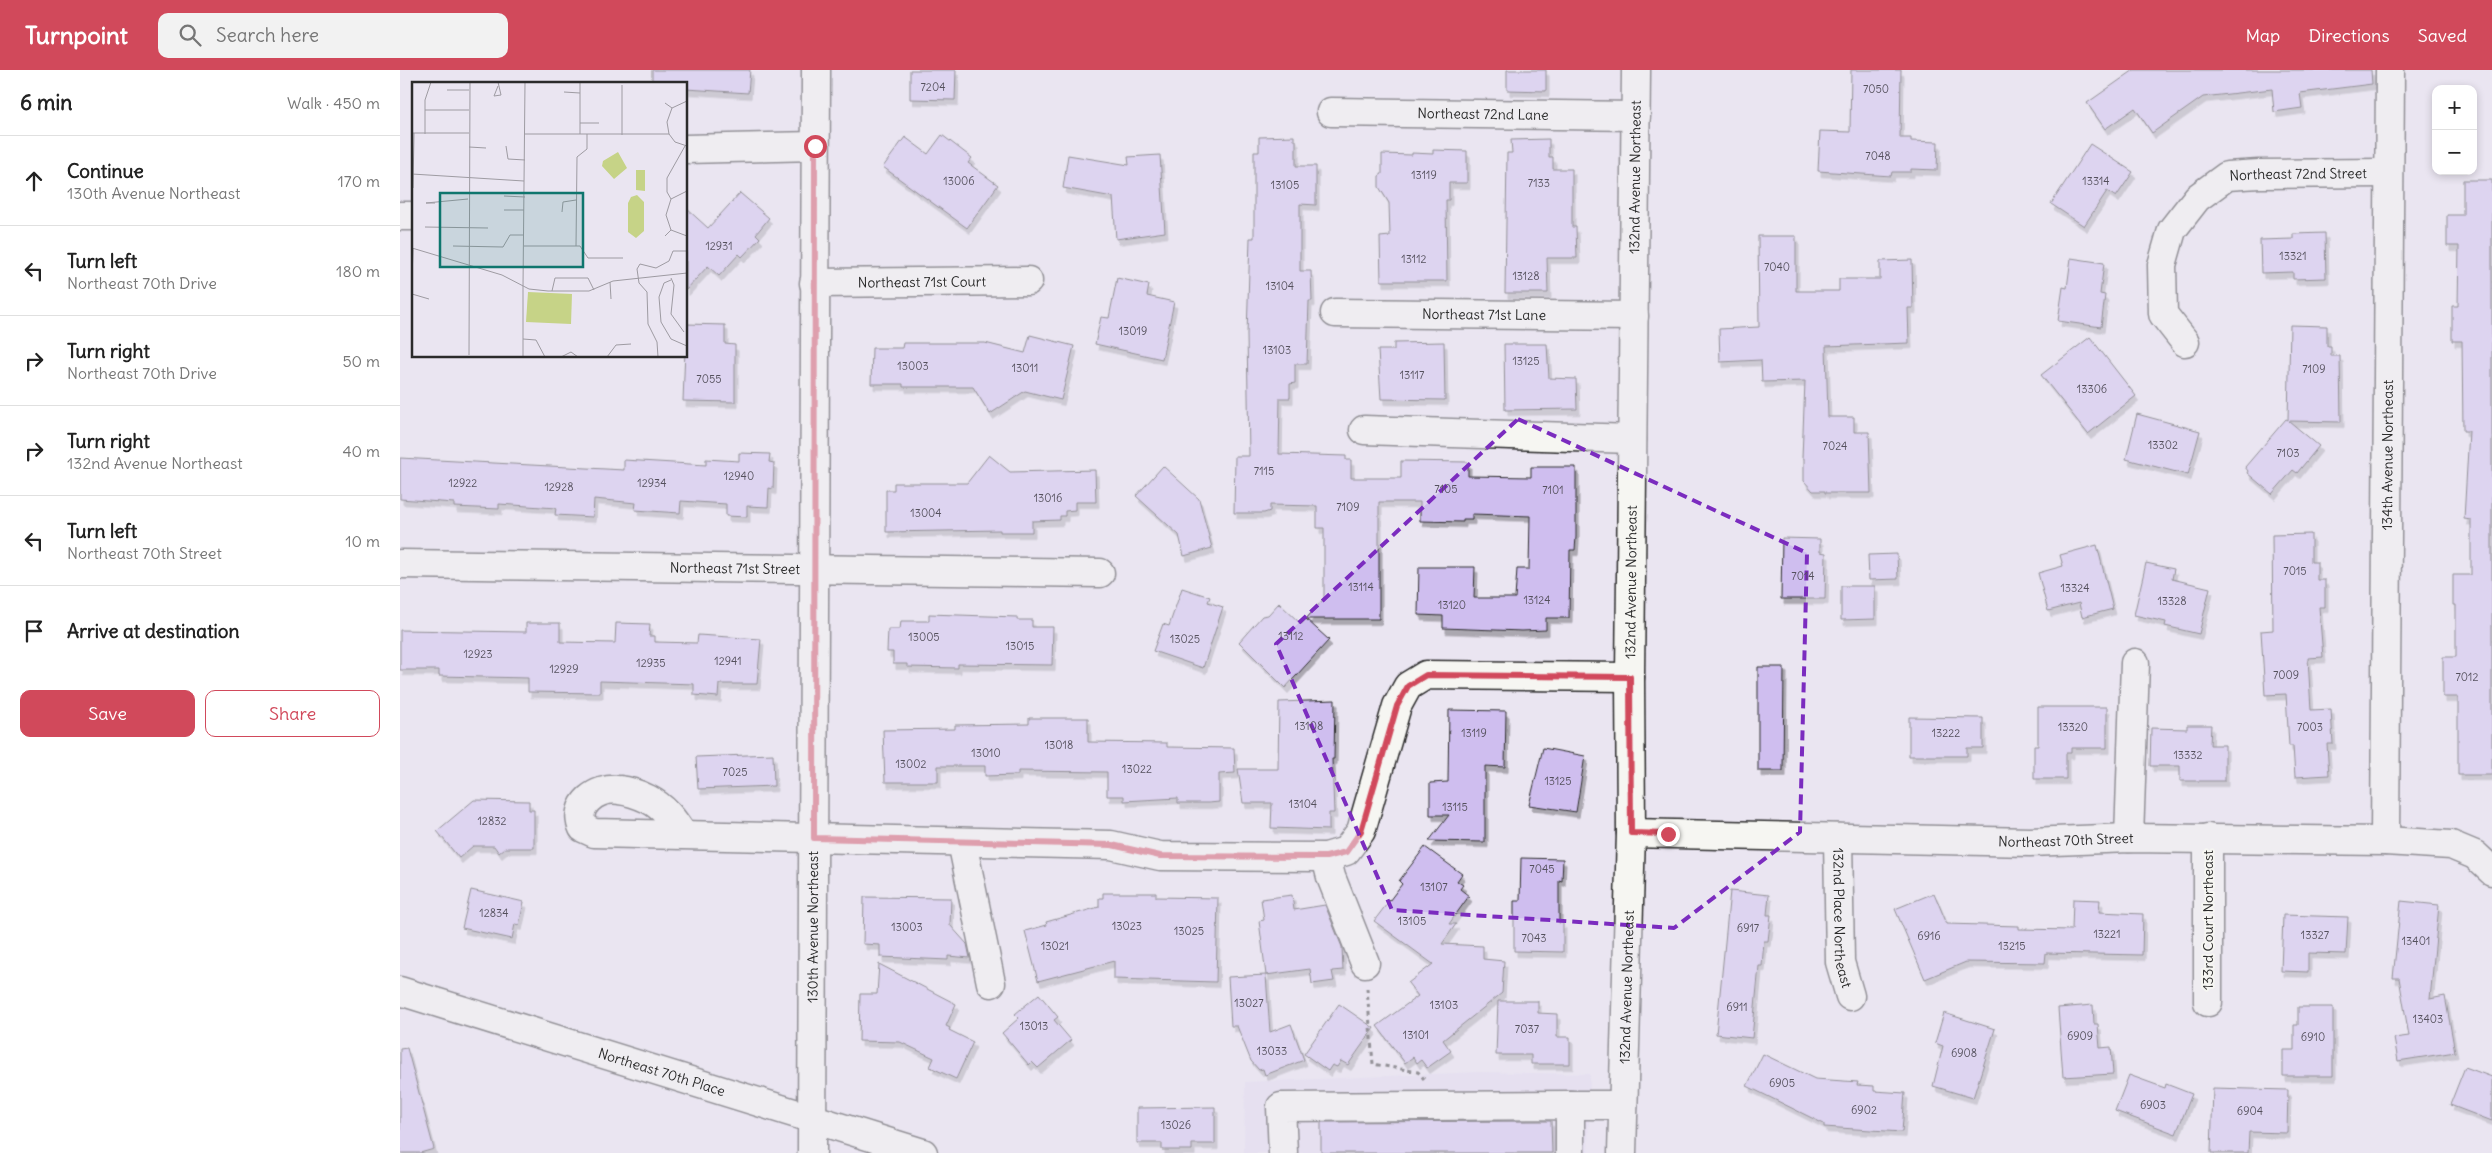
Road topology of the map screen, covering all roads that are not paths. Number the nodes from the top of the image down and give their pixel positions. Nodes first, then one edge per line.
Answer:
1 (816, 70) edge
2 (1636, 70) edge
3 (2390, 70) edge
4 (1331, 112) dead end
5 (1636, 116) junction
6 (815, 146) junction
7 (688, 149) edge
8 (2388, 173) junction
9 (1028, 281) dead end
10 (814, 283) junction
11 (1335, 313) dead end
12 (1634, 316) junction
13 (2184, 342) dead end
14 (1364, 430) dead end
15 (1632, 439) junction
16 (400, 564) edge
17 (815, 569) junction
18 (1100, 573) dead end
19 (2135, 663) dead end
20 (1630, 677) junction
21 (1631, 833) junction
22 (683, 835) dead end
23 (814, 838) junction
24 (1838, 838) junction
25 (2129, 838) junction
26 (2208, 838) junction
27 (2385, 841) junction
28 (962, 842) junction
29 (1326, 857) junction
30 (2492, 872) edge
31 (1365, 963) road end
32 (991, 983) dead end
33 (400, 991) edge
34 (1850, 996) dead end
35 (2208, 1002) dead end
36 (1570, 1105) junction
37 (1623, 1105) junction
38 (811, 1119) junction
39 (812, 1153) edge
40 (924, 1153) edge
41 (1283, 1153) edge
42 (1570, 1153) edge
43 (1622, 1153) edge

1 - 6 street, 130th Avenue Northeast
2 - 5 street, 132nd Avenue Northeast
3 - 8 street, 134th Avenue Northeast
4 - 5 street, Northeast 72nd Lane
5 - 12 street, 132nd Avenue Northeast
6 - 7 street
6 - 10 street, 130th Avenue Northeast
8 - 13 street, Northeast 72nd Street
8 - 27 street, 134th Avenue Northeast
9 - 10 street, Northeast 71st Court
10 - 17 street, 130th Avenue Northeast
11 - 12 street, Northeast 71st Lane
12 - 15 street, 132nd Avenue Northeast
14 - 15 street
15 - 20 street, 132nd Avenue Northeast
16 - 17 street, Northeast 71st Street
17 - 18 street, Northeast 71st Street
17 - 23 street, 130th Avenue Northeast
19 - 25 street
20 - 21 street, 132nd Avenue Northeast
20 - 29 street
21 - 24 street, Northeast 70th Street
21 - 37 street, 132nd Avenue Northeast
22 - 23 street
23 - 28 street
23 - 38 street, 130th Avenue Northeast
24 - 25 street, Northeast 70th Street
24 - 34 street, 132nd Place Northeast
25 - 26 street, Northeast 70th Street
26 - 27 street, Northeast 70th Street
26 - 35 street, 133rd Court Northeast
27 - 30 street, Northeast 70th Street
28 - 29 street
28 - 32 street
29 - 31 street
33 - 38 street, Northeast 70th Place
36 - 37 street
36 - 41 street
36 - 42 street
37 - 43 street, 132nd Avenue Northeast
38 - 39 street, 130th Avenue Northeast
38 - 40 street, Northeast 70th Place

